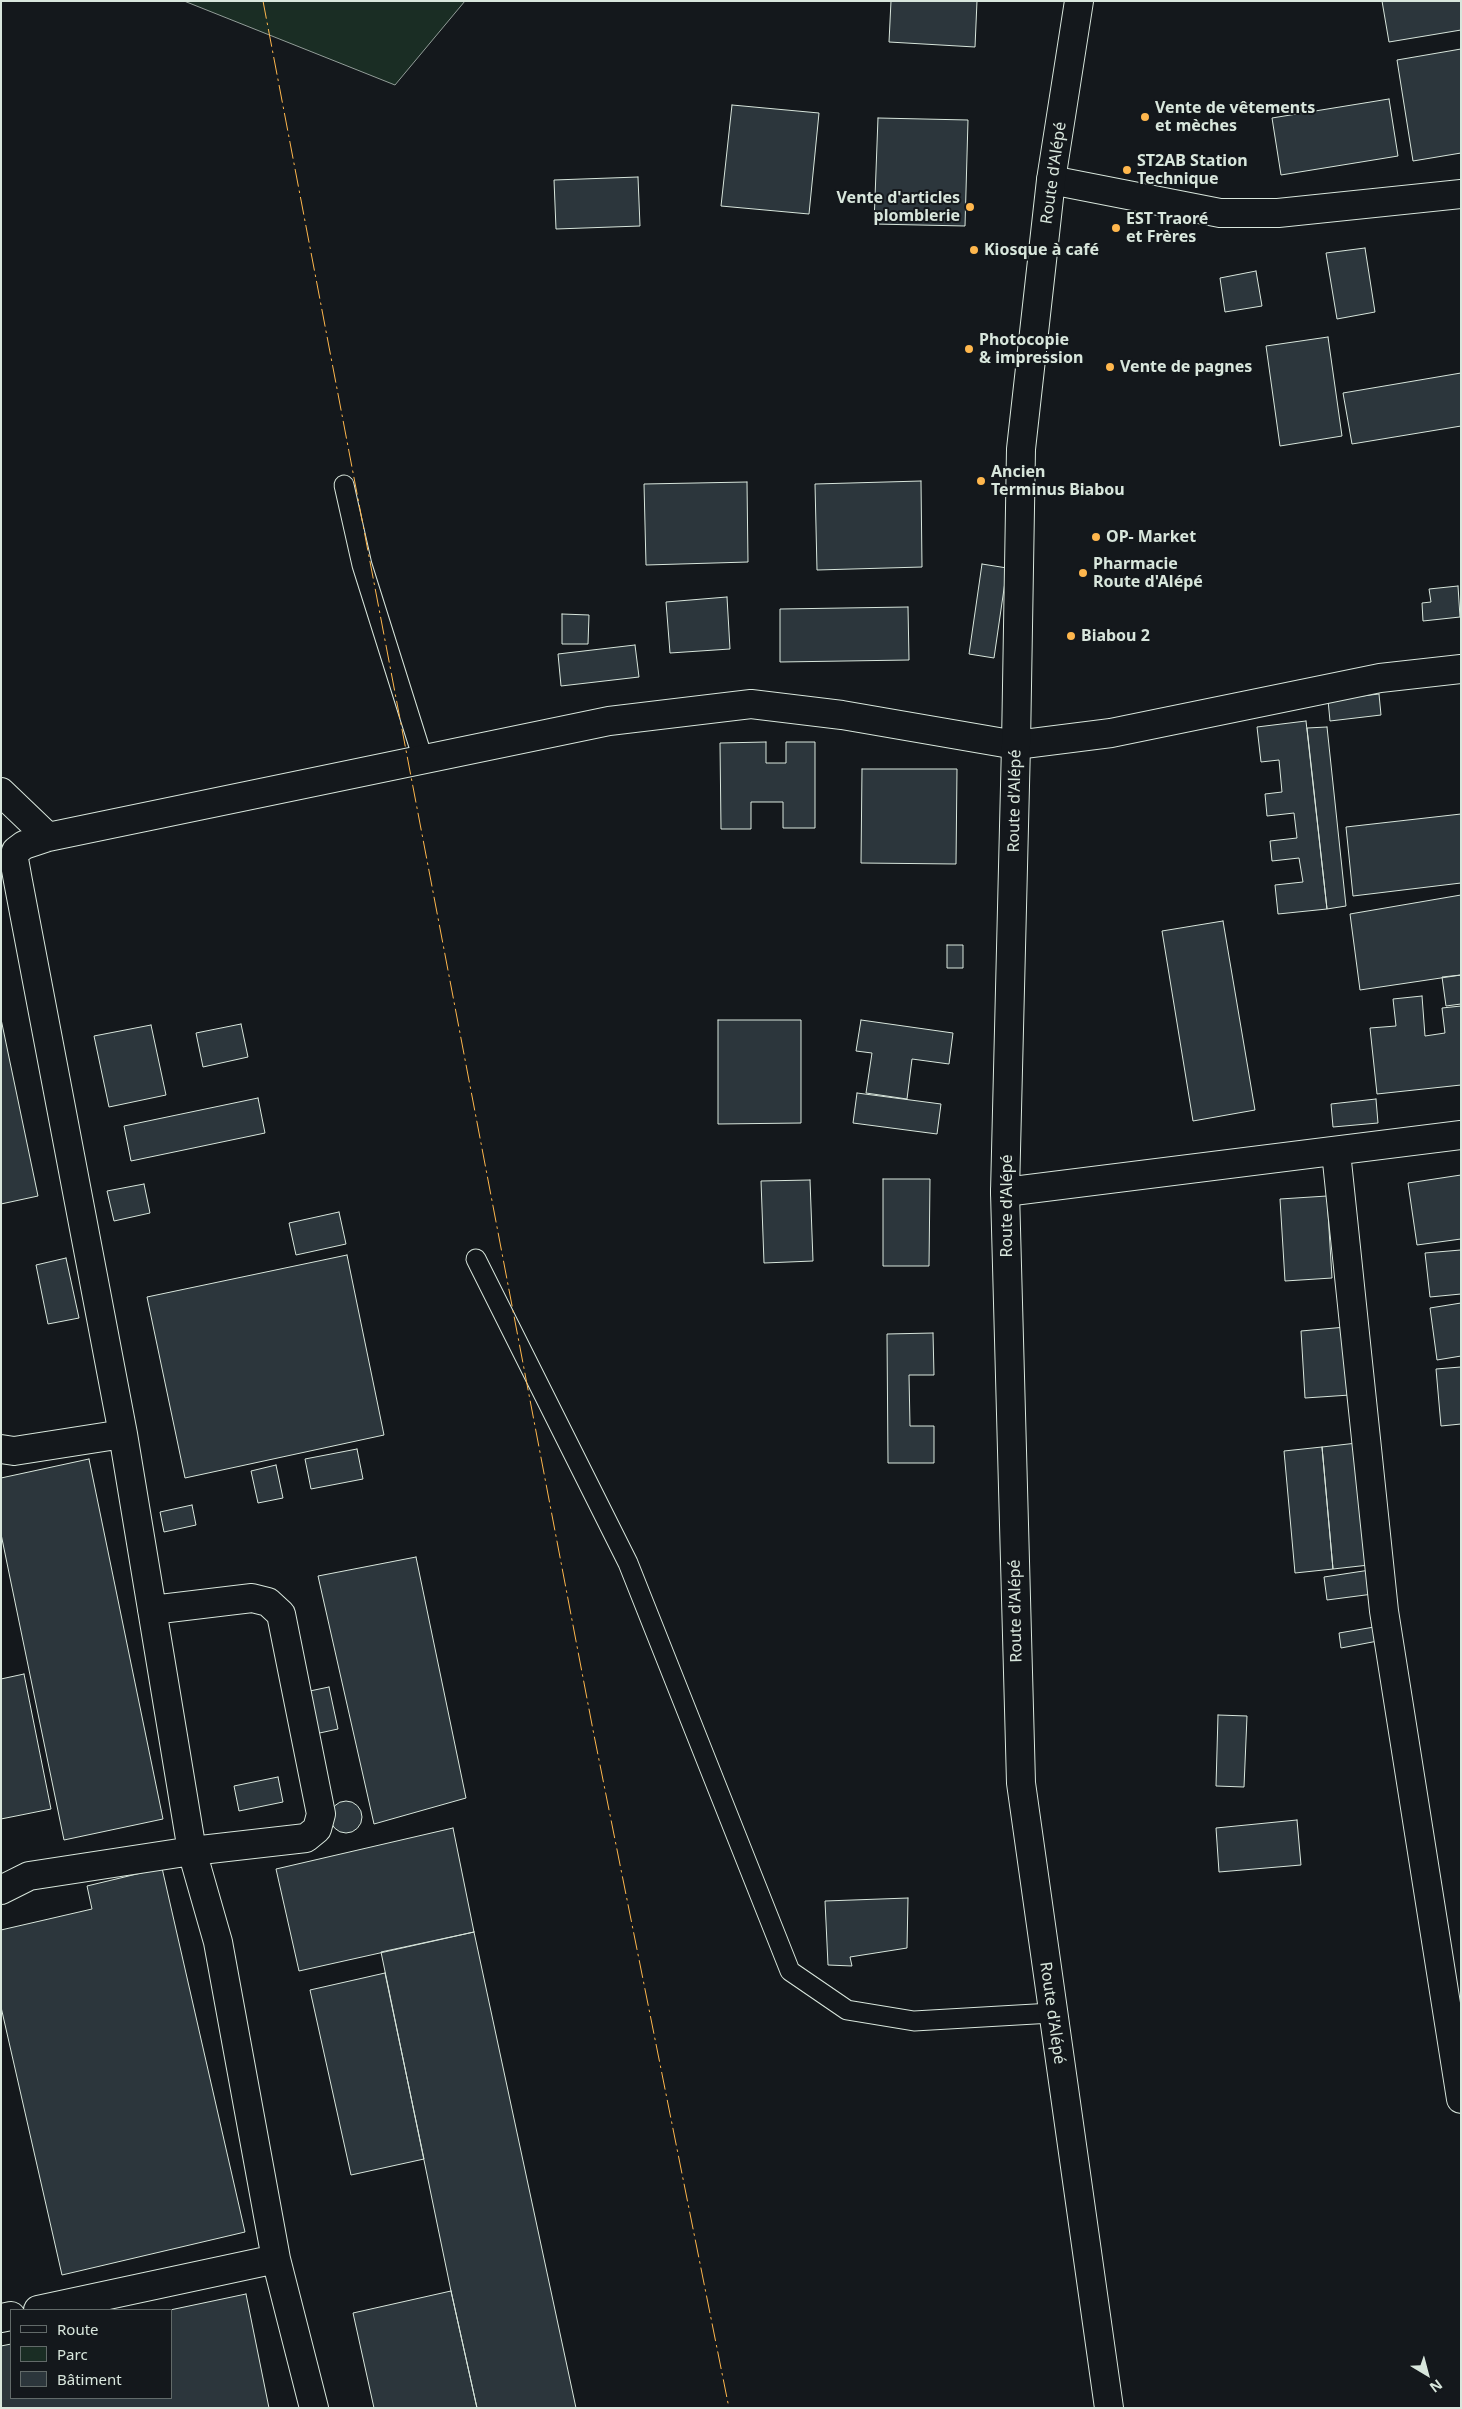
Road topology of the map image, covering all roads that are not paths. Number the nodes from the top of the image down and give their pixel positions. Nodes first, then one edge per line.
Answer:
1 (1079, 1) edge
2 (1051, 180) junction
3 (1461, 194) edge
4 (344, 485) dead end
5 (1461, 669) edge
6 (1016, 746) junction
7 (423, 759) junction
8 (1, 792) edge
9 (48, 837) junction
10 (10, 888) edge
11 (1461, 1135) edge
12 (1336, 1152) junction
13 (1006, 1192) junction
14 (476, 1259) dead end
15 (123, 1434) junction
16 (1, 1450) edge
17 (152, 1610) junction
18 (192, 1851) junction
19 (1, 1890) edge
20 (1052, 2013) junction
21 (1461, 2099) edge
22 (276, 2259) junction
23 (43, 2309) edge
24 (314, 2408) edge
25 (1109, 2408) edge

1 - 2 street, Route d'Alépé
2 - 3 street
2 - 6 street, Route d'Alépé
4 - 7 lane
5 - 6 street
6 - 7 street
6 - 13 street, Route d'Alépé
7 - 9 street
8 - 9 street
9 - 10 street
10 - 15 street
11 - 12 street
12 - 13 street
12 - 21 street
13 - 20 street, Route d'Alépé
14 - 20 lane
15 - 16 street
15 - 17 street
17 - 18 street
17 - 18 street
18 - 19 street
18 - 22 street
20 - 25 street, Route d'Alépé
22 - 23 street
22 - 24 street

